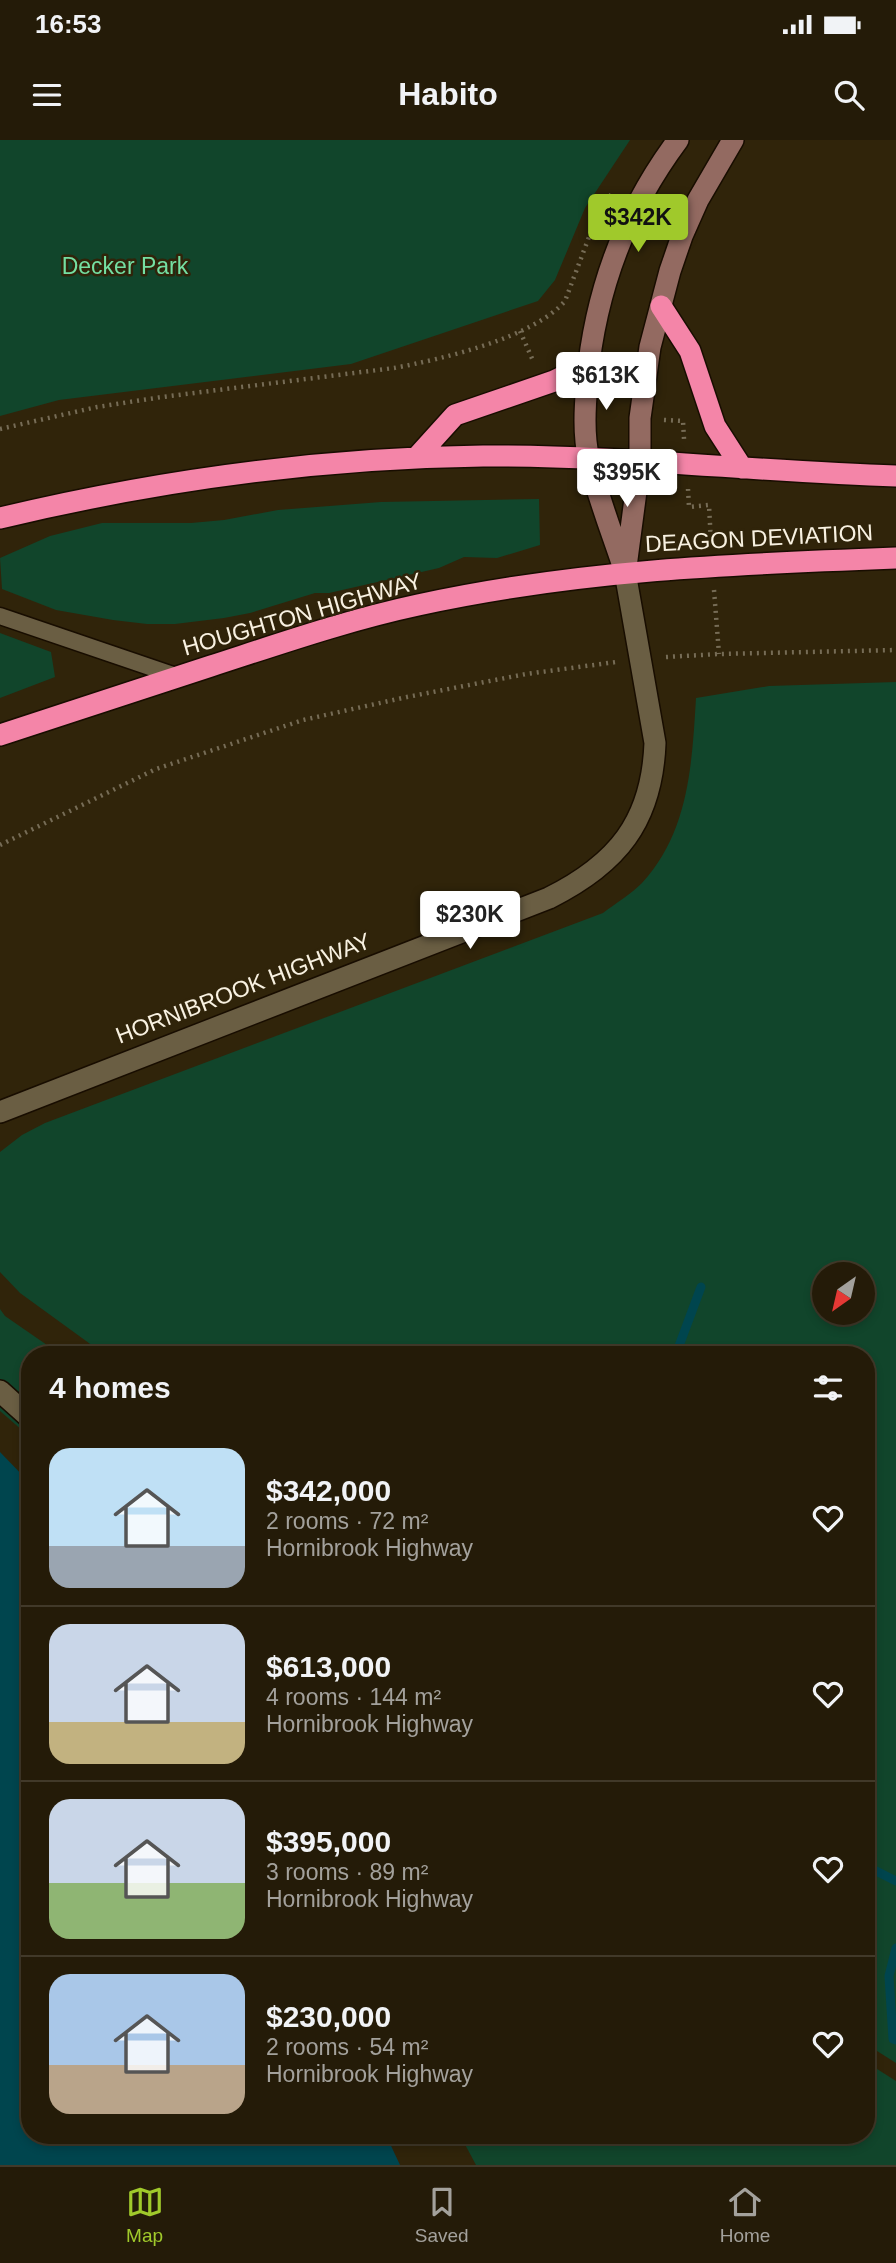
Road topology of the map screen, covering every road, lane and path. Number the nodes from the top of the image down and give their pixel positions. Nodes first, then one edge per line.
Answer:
1 (678, 140) edge
2 (733, 140) edge
3 (616, 186) dead end
4 (661, 306) junction
5 (520, 331) junction
6 (534, 363) dead end
7 (589, 364) junction
8 (673, 420) dead end
9 (0, 429) edge
10 (684, 435) dead end
11 (417, 457) junction
12 (589, 459) junction
13 (640, 461) junction
14 (741, 468) junction
15 (896, 476) edge
16 (688, 492) dead end
17 (0, 519) edge
18 (709, 522) dead end
19 (896, 558) edge
20 (625, 572) junction
21 (0, 615) edge
22 (717, 633) dead end
23 (896, 650) edge
24 (719, 654) junction
25 (686, 656) dead end
26 (606, 663) dead end
27 (179, 677) junction
28 (0, 735) edge
29 (0, 845) edge
30 (0, 1112) edge
31 (0, 1391) edge
32 (21, 1410) edge

1 - 7 main road, HORNIBROOK HIGHWAY
2 - 4 main road, HORNIBROOK HIGHWAY
3 - 5 path
4 - 13 main road, HORNIBROOK HIGHWAY
4 - 14 highway
5 - 6 path
5 - 9 path
7 - 11 highway
7 - 12 main road, HORNIBROOK HIGHWAY
8 - 10 path
11 - 12 highway
11 - 17 highway
12 - 13 highway
12 - 20 main road, HORNIBROOK HIGHWAY
13 - 14 highway
13 - 20 main road, HORNIBROOK HIGHWAY
14 - 15 highway
16 - 18 path
19 - 20 highway, DEAGON DEVIATION
20 - 27 highway, HOUGHTON HIGHWAY
20 - 30 street, HORNIBROOK HIGHWAY
21 - 27 lane
22 - 24 path
23 - 24 path
24 - 25 path
26 - 29 path
27 - 28 highway, HOUGHTON HIGHWAY
31 - 32 street

